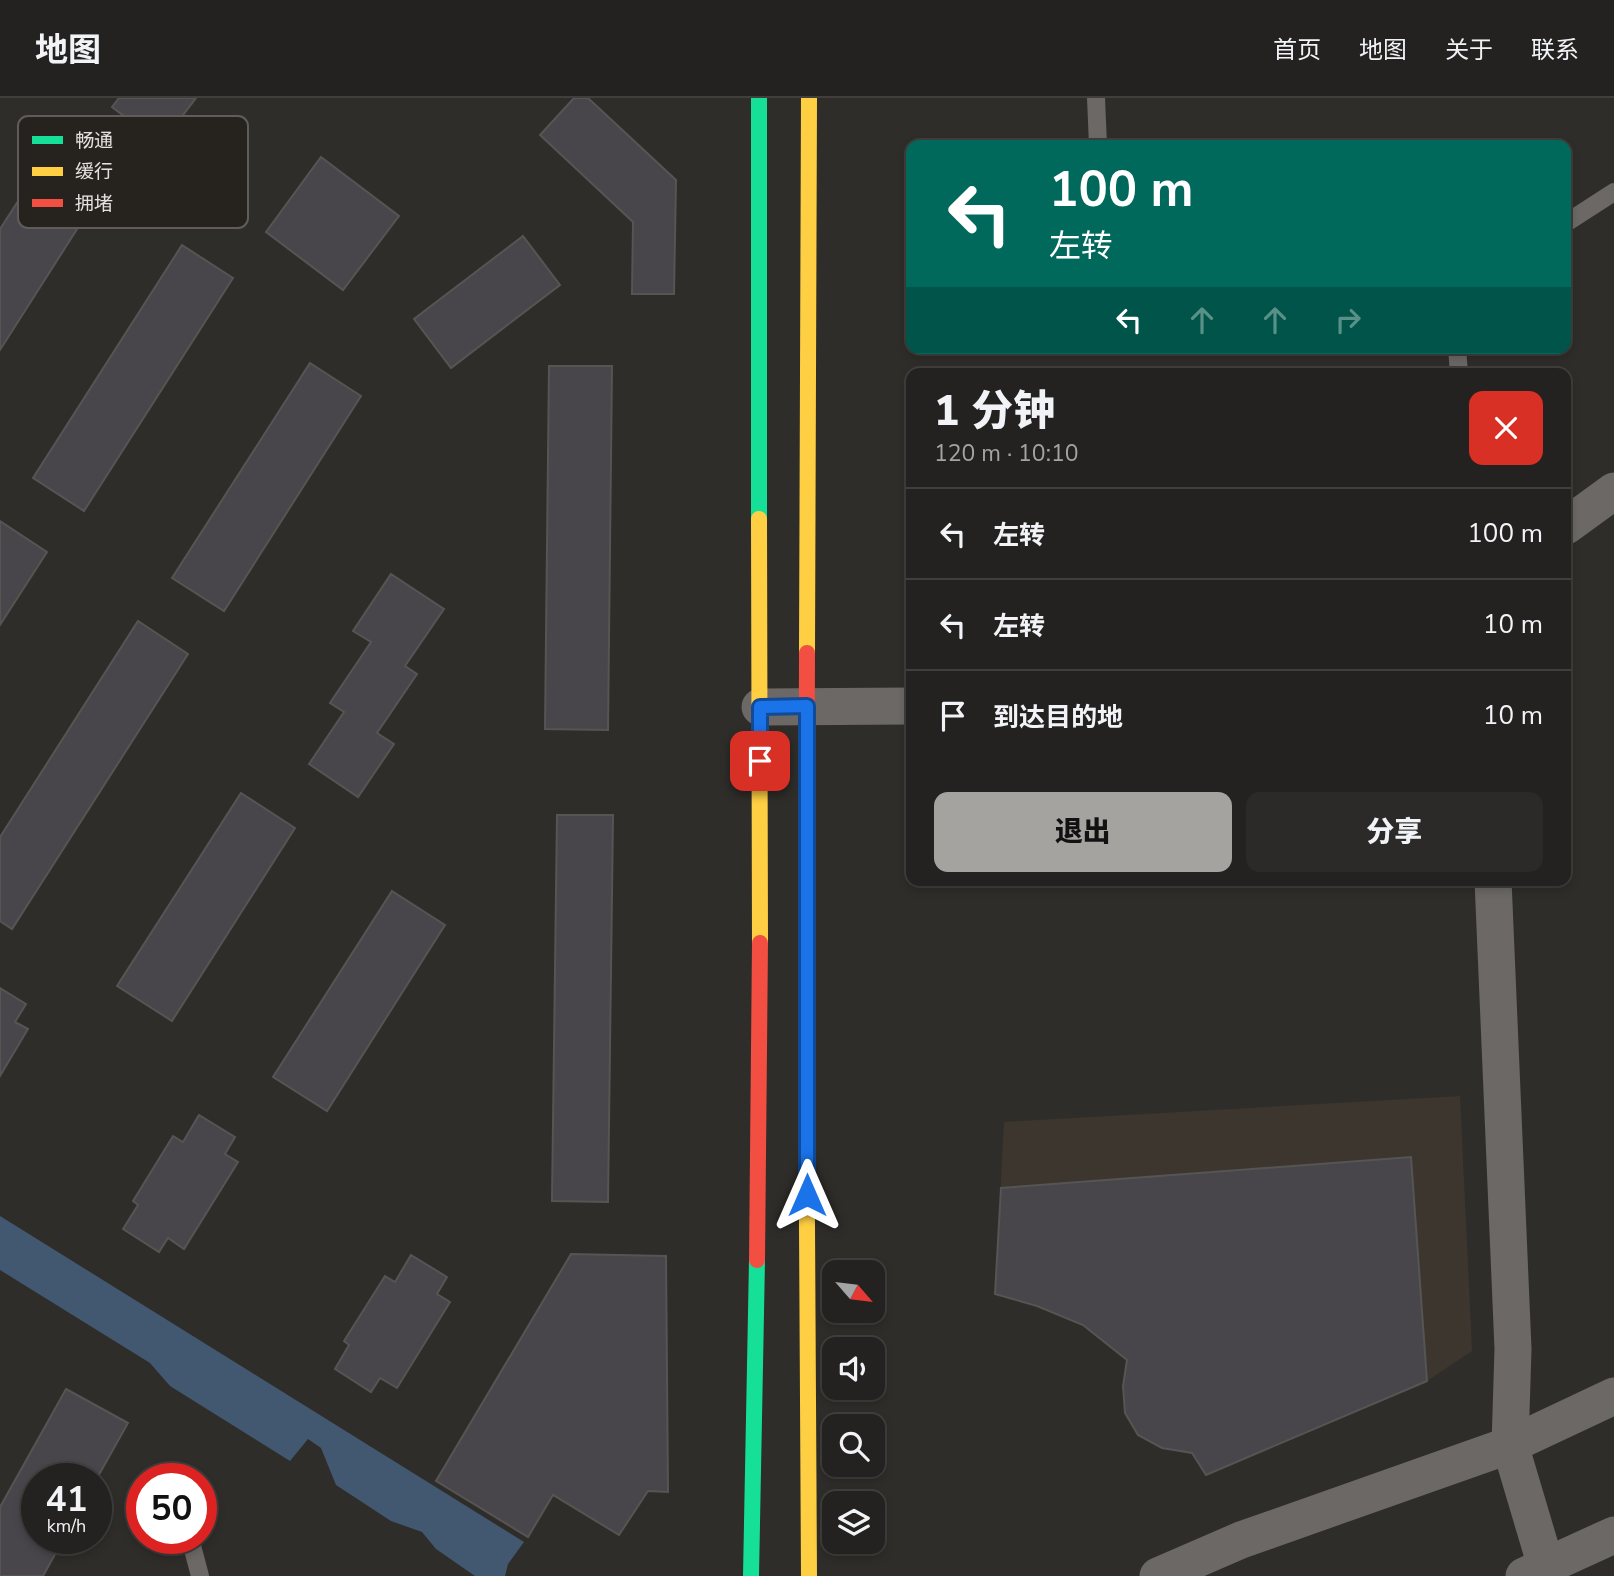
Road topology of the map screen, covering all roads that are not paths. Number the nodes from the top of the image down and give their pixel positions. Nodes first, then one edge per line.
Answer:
1 (760, 98) edge
2 (809, 98) edge
3 (1096, 98) edge
4 (1098, 140) edge
5 (1614, 192) edge
6 (1571, 220) edge
7 (1614, 491) edge
8 (1571, 522) edge
9 (807, 706) junction
10 (906, 706) edge
11 (760, 707) junction
12 (1493, 886) edge
13 (1614, 1396) edge
14 (1510, 1445) junction
15 (1614, 1535) edge
16 (195, 1554) edge
17 (1535, 1571) edge
18 (200, 1576) edge
19 (751, 1576) edge
20 (809, 1576) edge
21 (1158, 1576) edge

1 - 11 main road
2 - 9 main road
3 - 4 lane
5 - 6 lane
7 - 8 street
9 - 10 street
9 - 11 street
9 - 20 main road
11 - 19 main road
12 - 14 street
13 - 14 street
14 - 17 street
14 - 21 street
15 - 17 street
16 - 18 lane

